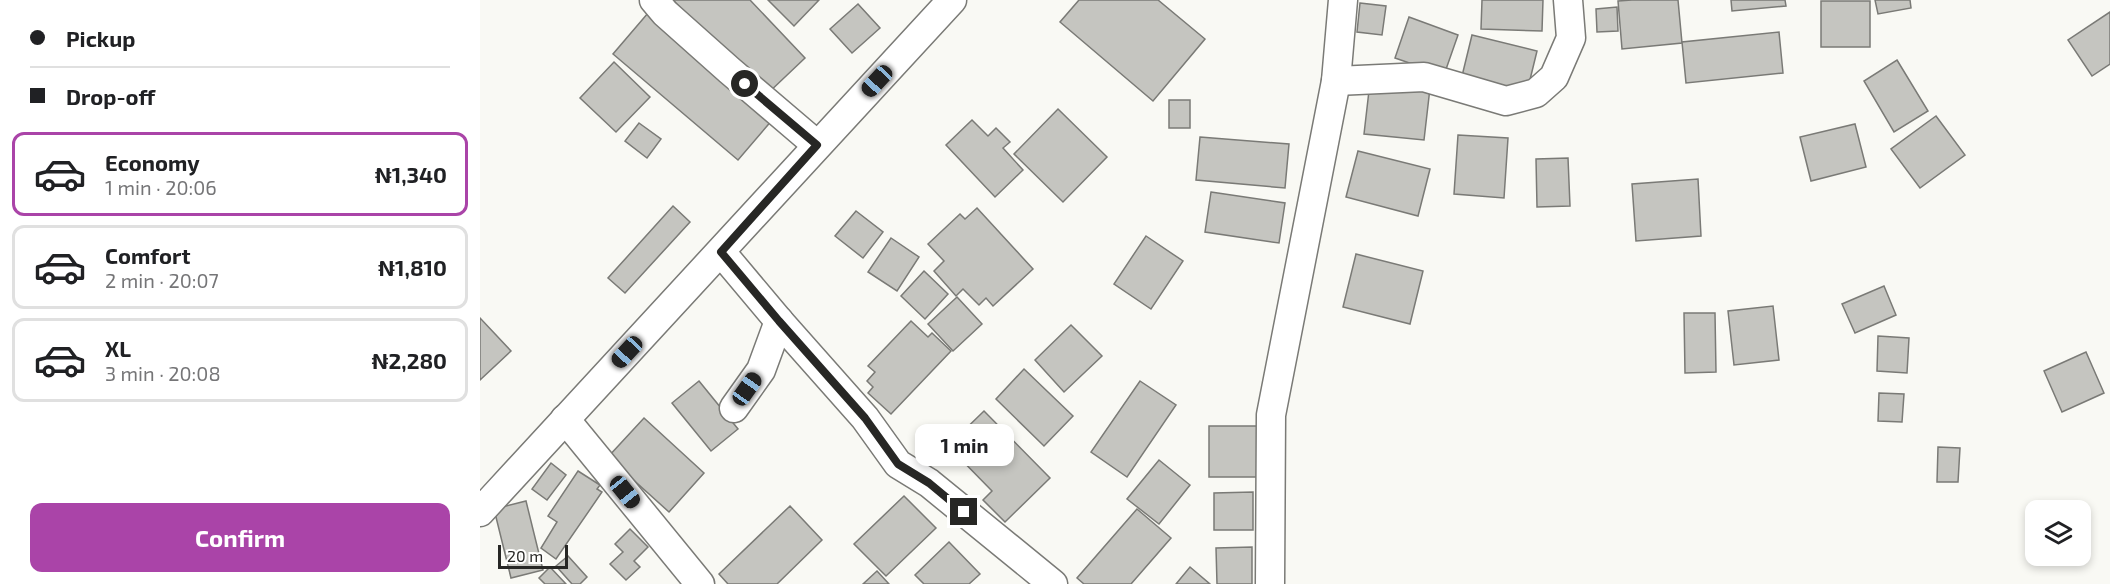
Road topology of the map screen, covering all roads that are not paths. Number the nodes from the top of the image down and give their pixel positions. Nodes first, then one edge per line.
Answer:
1 (654, 0) edge
2 (952, 0) edge
3 (1343, 0) edge
4 (1568, 0) edge
5 (1336, 81) junction
6 (817, 145) junction
7 (721, 252) junction
8 (779, 321) junction
9 (734, 408) dead end
10 (565, 419) junction
11 (480, 512) edge
12 (700, 584) edge
13 (1053, 584) edge
14 (1270, 584) edge

1 - 6 street
2 - 6 street
3 - 5 street
4 - 5 street
5 - 14 street
6 - 7 street
7 - 8 street
7 - 10 street
8 - 9 street
8 - 13 street
10 - 11 street
10 - 12 street

